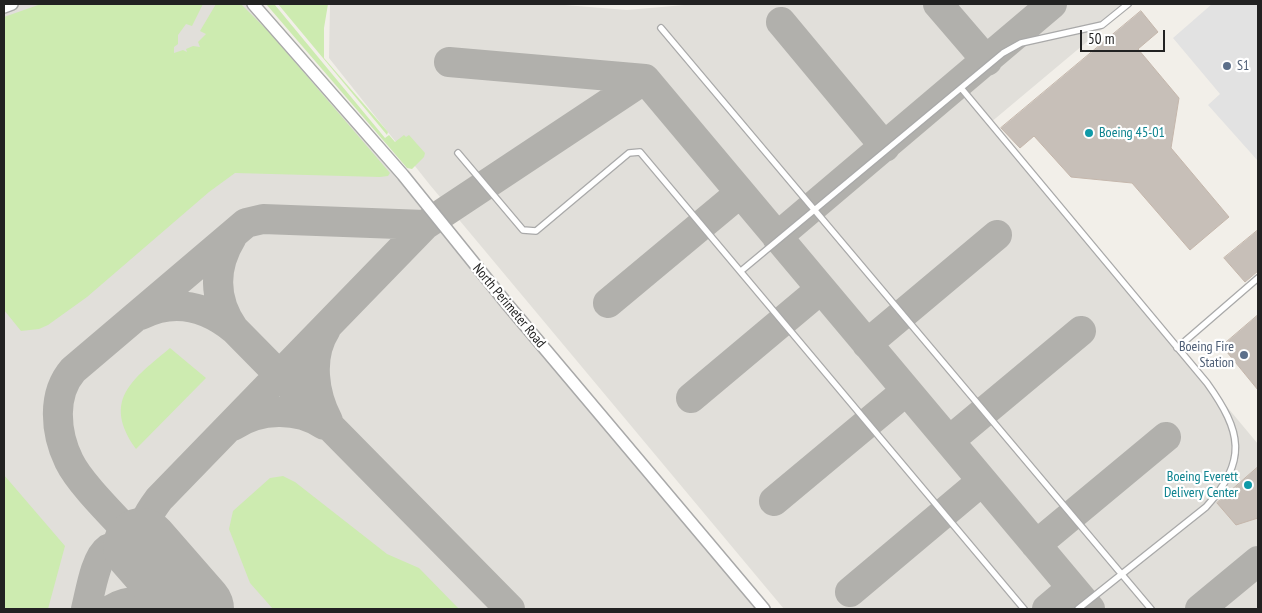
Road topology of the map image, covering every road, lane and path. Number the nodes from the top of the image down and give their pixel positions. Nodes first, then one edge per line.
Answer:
1 (12, 4) edge
2 (253, 4) edge
3 (1128, 4) edge
4 (4, 7) edge
5 (661, 28) dead end
6 (961, 88) junction
7 (458, 153) dead end
8 (814, 210) junction
9 (740, 271) junction
10 (1258, 278) edge
11 (1177, 348) junction
12 (1122, 574) junction
13 (764, 609) edge
14 (1024, 609) edge
15 (1078, 609) edge
16 (1151, 609) edge

1 - 4 street
2 - 13 street, North Perimeter Road
3 - 6 lane
5 - 8 lane
6 - 8 lane
6 - 11 lane
7 - 9 lane
8 - 9 lane
8 - 12 lane
9 - 14 lane
10 - 11 lane
11 - 12 lane
12 - 15 lane
12 - 16 lane

